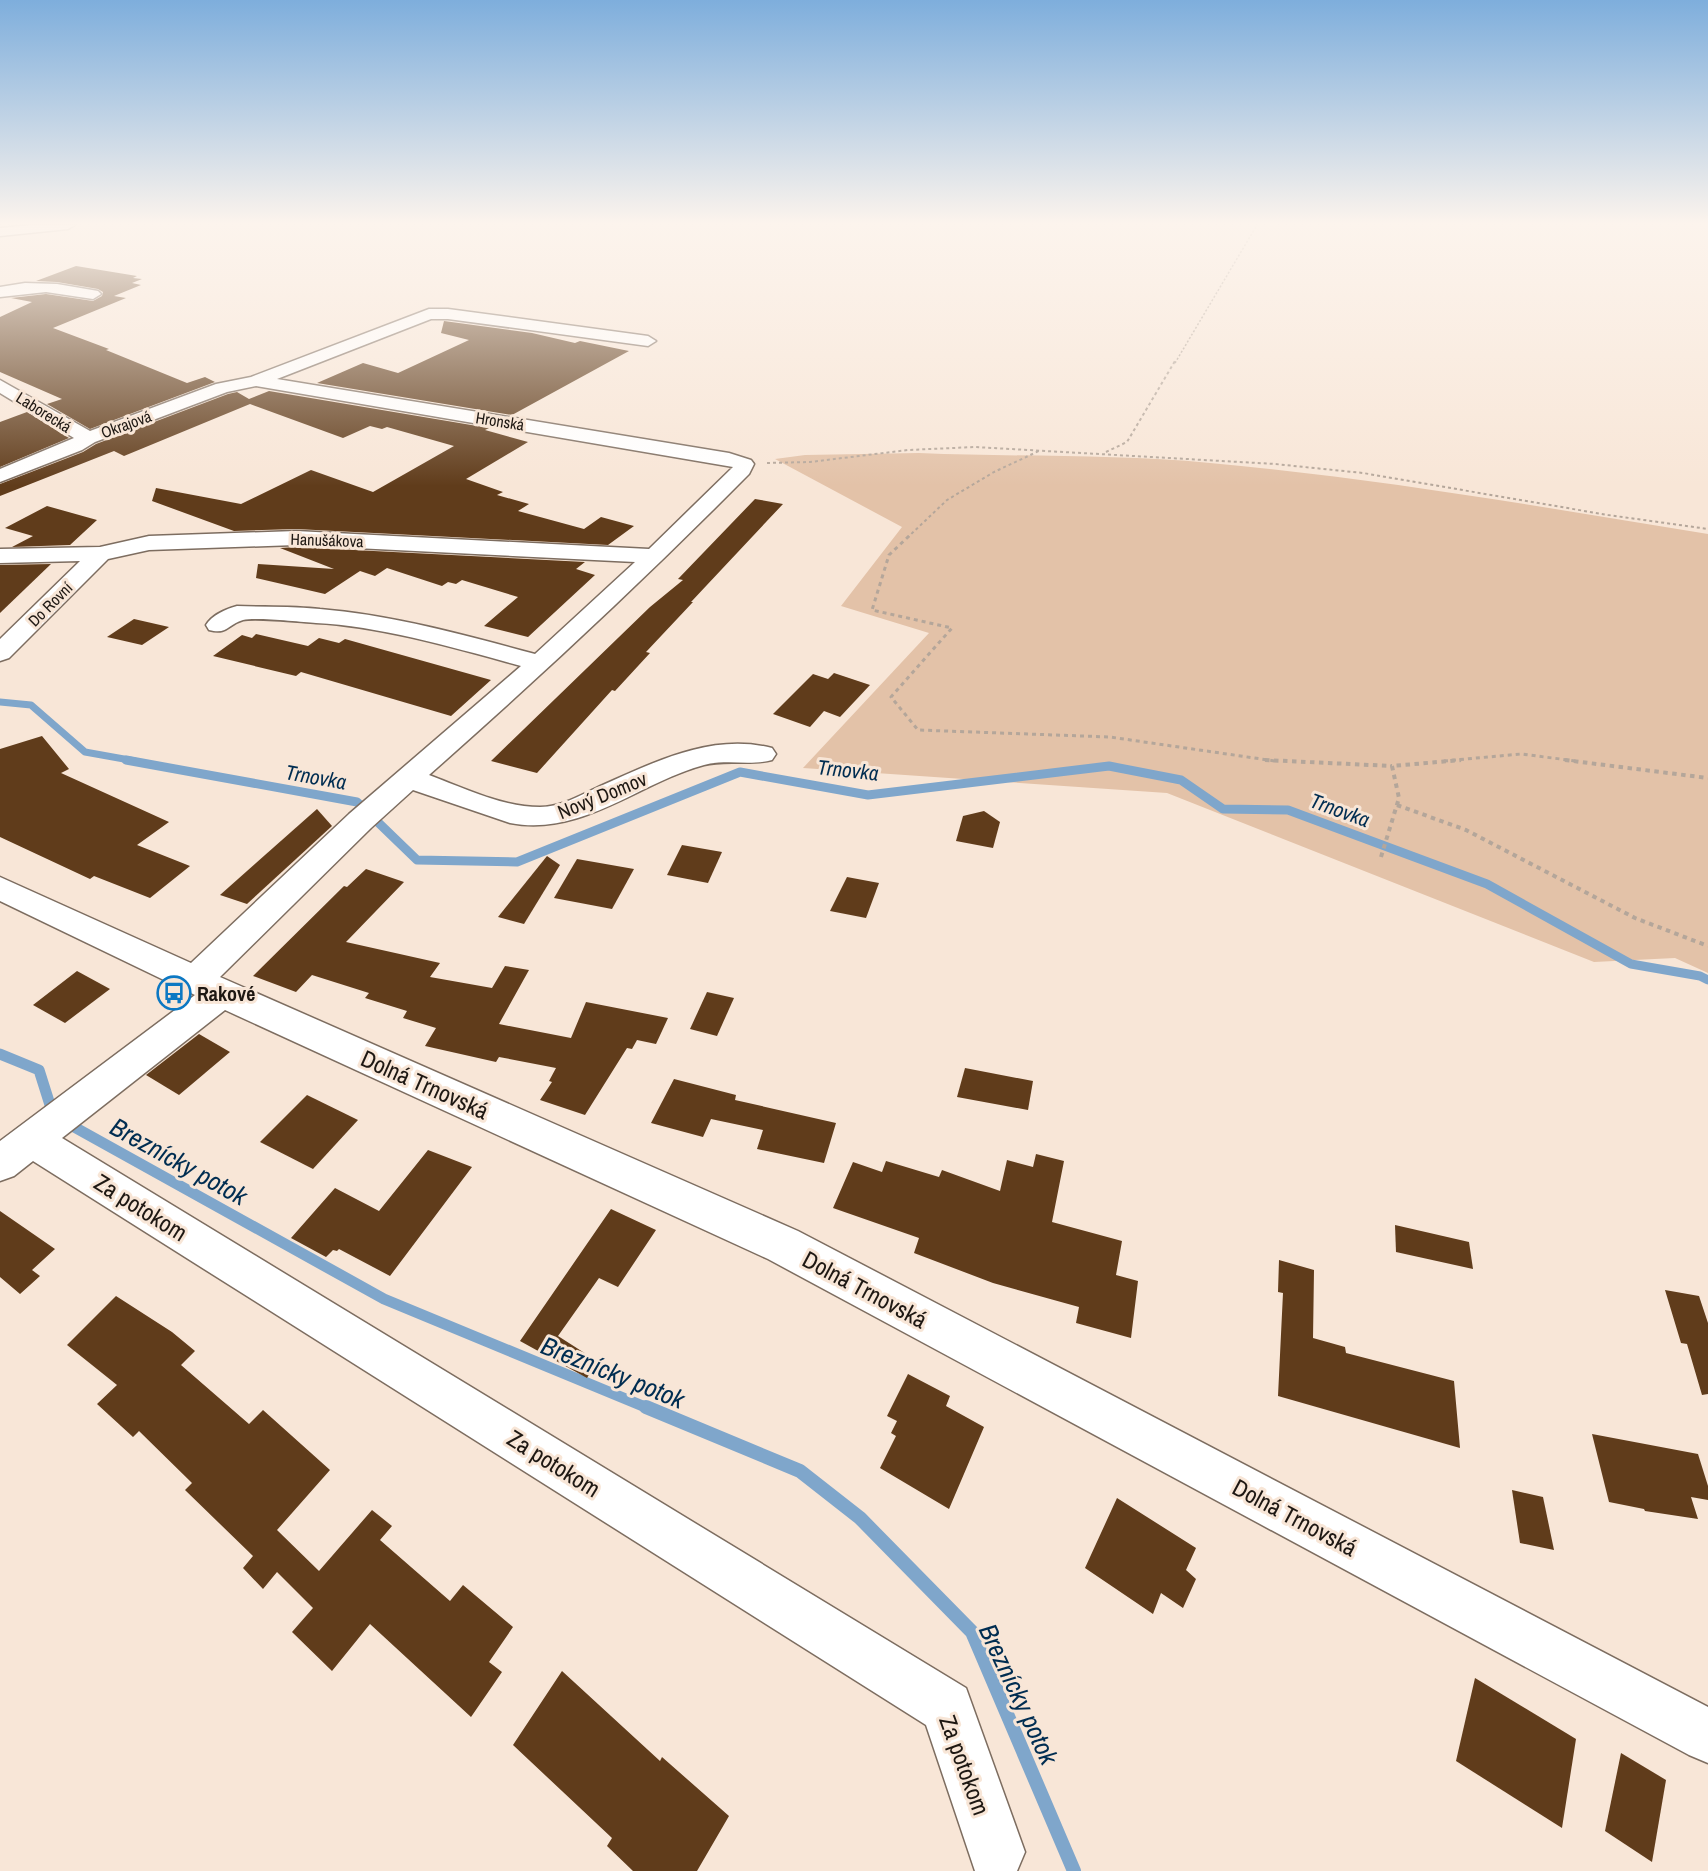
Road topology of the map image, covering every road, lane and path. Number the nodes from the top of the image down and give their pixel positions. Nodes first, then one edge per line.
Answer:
1 (1205, 312) edge
2 (648, 341) dead end
3 (256, 381) junction
4 (0, 385) edge
5 (88, 438) junction
6 (1042, 450) junction
7 (1100, 453) junction
8 (744, 464) junction
9 (0, 476) edge
10 (1708, 529) edge
11 (100, 554) junction
12 (0, 556) edge
13 (655, 556) junction
14 (218, 625) dead end
15 (0, 653) edge
16 (540, 663) junction
17 (762, 754) dead end
18 (1392, 766) junction
19 (408, 778) junction
20 (1708, 778) edge
21 (1397, 806) junction
22 (1381, 858) dead end
23 (0, 888) edge
24 (1708, 945) edge
25 (208, 986) junction
26 (37, 1134) edge
27 (1708, 1736) edge
28 (996, 1852) dead end

1 - 7 path
2 - 3 street
3 - 5 street, Okrajová
3 - 8 street, Hronská
4 - 5 street, Laborecká
5 - 9 street, Okrajová
6 - 7 path
6 - 8 path
6 - 18 path
7 - 10 path
8 - 13 street
11 - 12 street, Hanušákova
11 - 13 street, Hanušákova
11 - 15 street, Do Rovní
13 - 16 street
14 - 16 street
16 - 19 street
17 - 19 street, Nový Domov
18 - 20 path
18 - 21 path
19 - 25 street
21 - 22 path
21 - 24 path
23 - 25 street, Dolná Trnovská
25 - 26 street
25 - 27 street, Dolná Trnovská
26 - 28 street, Za potokom

